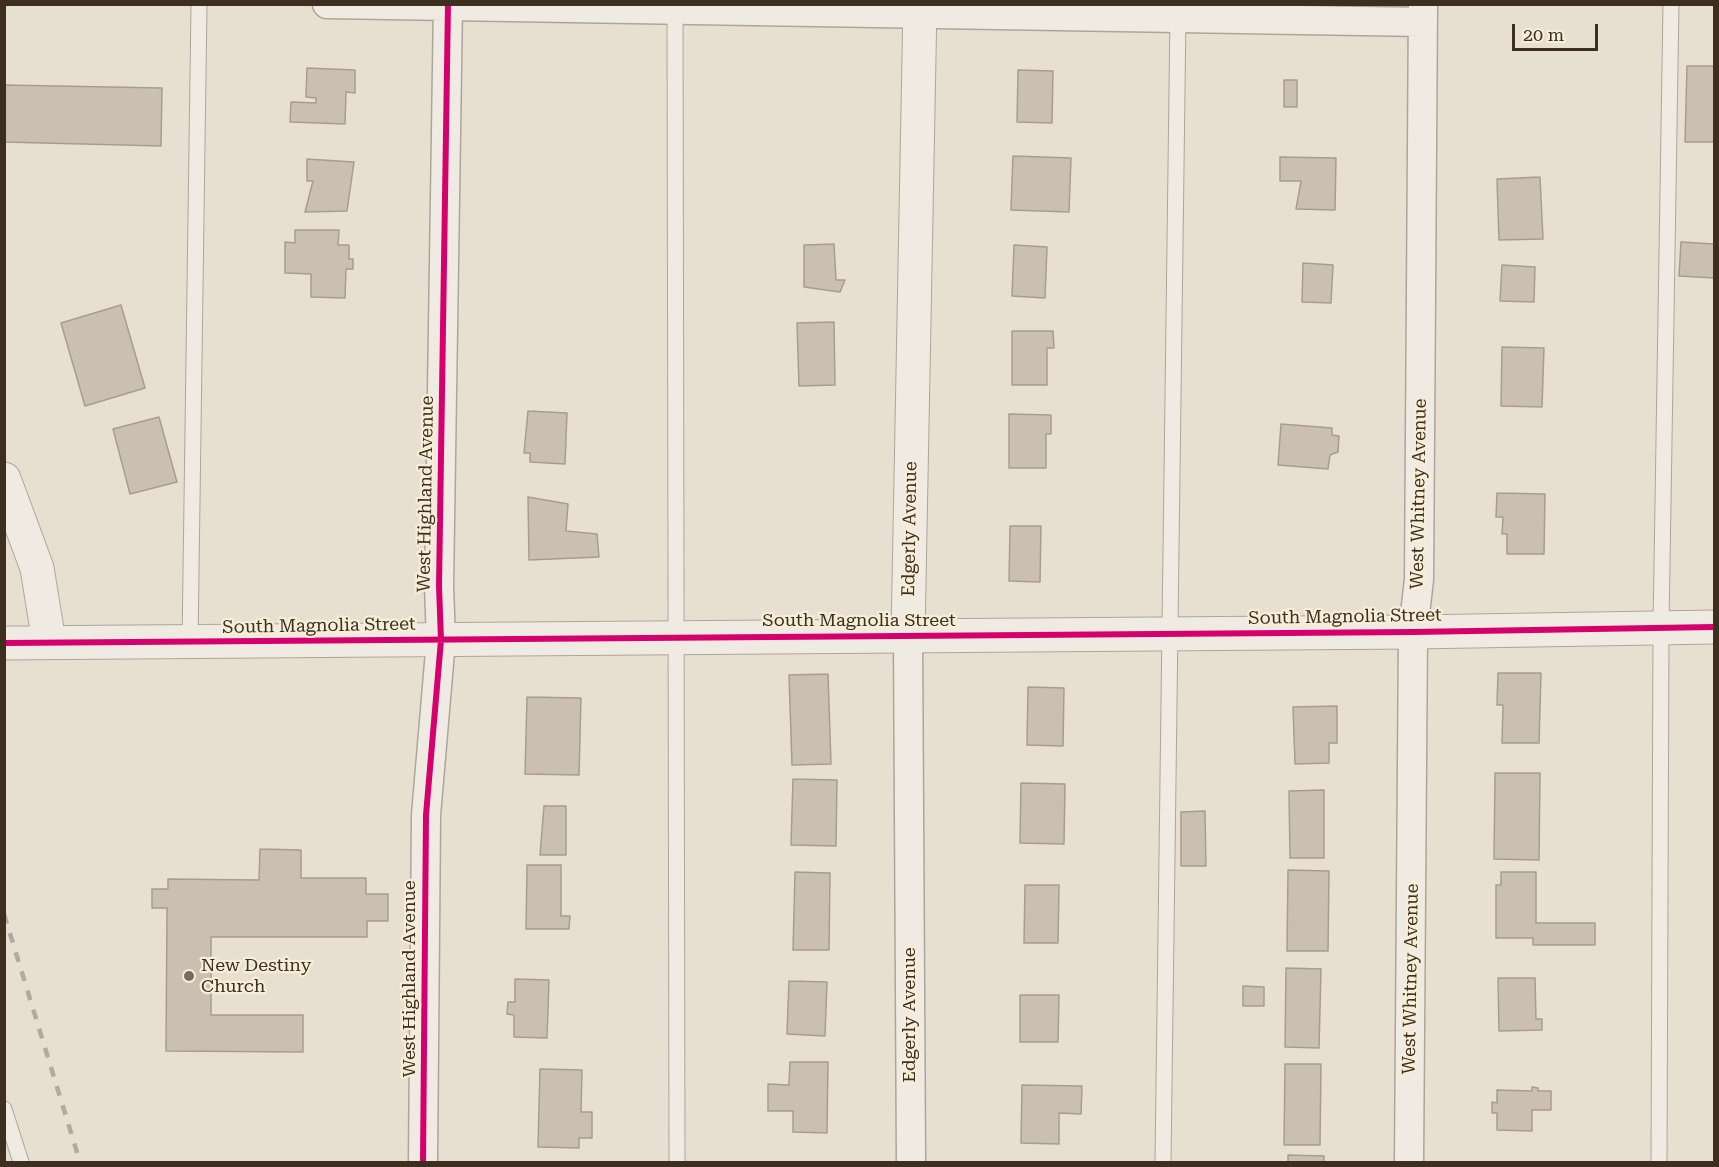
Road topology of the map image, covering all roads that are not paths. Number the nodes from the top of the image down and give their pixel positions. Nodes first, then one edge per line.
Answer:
1 (199, 4) edge
2 (327, 4) edge
3 (1671, 4) edge
4 (448, 5) edge
5 (675, 8) edge
6 (920, 10) edge
7 (1178, 11) edge
8 (1423, 13) edge
9 (4, 479) edge
10 (1661, 627) junction
11 (1714, 627) edge
12 (1413, 632) junction
13 (1170, 634) junction
14 (908, 636) junction
15 (678, 637) junction
16 (441, 640) junction
17 (49, 642) junction
18 (4, 643) edge
19 (190, 643) junction
20 (4, 1109) edge
21 (21, 1162) edge
22 (423, 1162) edge
23 (676, 1162) edge
24 (911, 1162) edge
25 (1163, 1162) edge
26 (1409, 1162) edge
27 (1659, 1162) edge

1 - 19 lane
2 - 4 street
3 - 10 lane
4 - 5 street
4 - 16 street, West Highland Avenue
5 - 6 street
5 - 15 lane
6 - 7 street
6 - 14 street, Edgerly Avenue
7 - 8 street
7 - 13 lane
8 - 12 street, West Whitney Avenue
9 - 17 street
10 - 11 street, South Magnolia Street
10 - 12 street, South Magnolia Street
10 - 27 lane
12 - 13 street, South Magnolia Street
12 - 26 street, West Whitney Avenue
13 - 14 street, South Magnolia Street
13 - 25 lane
14 - 15 street, South Magnolia Street
14 - 24 street, Edgerly Avenue
15 - 16 street, South Magnolia Street
15 - 23 lane
16 - 19 street, South Magnolia Street
16 - 22 street, West Highland Avenue
17 - 18 street, South Magnolia Street
17 - 19 street, South Magnolia Street
20 - 21 lane

